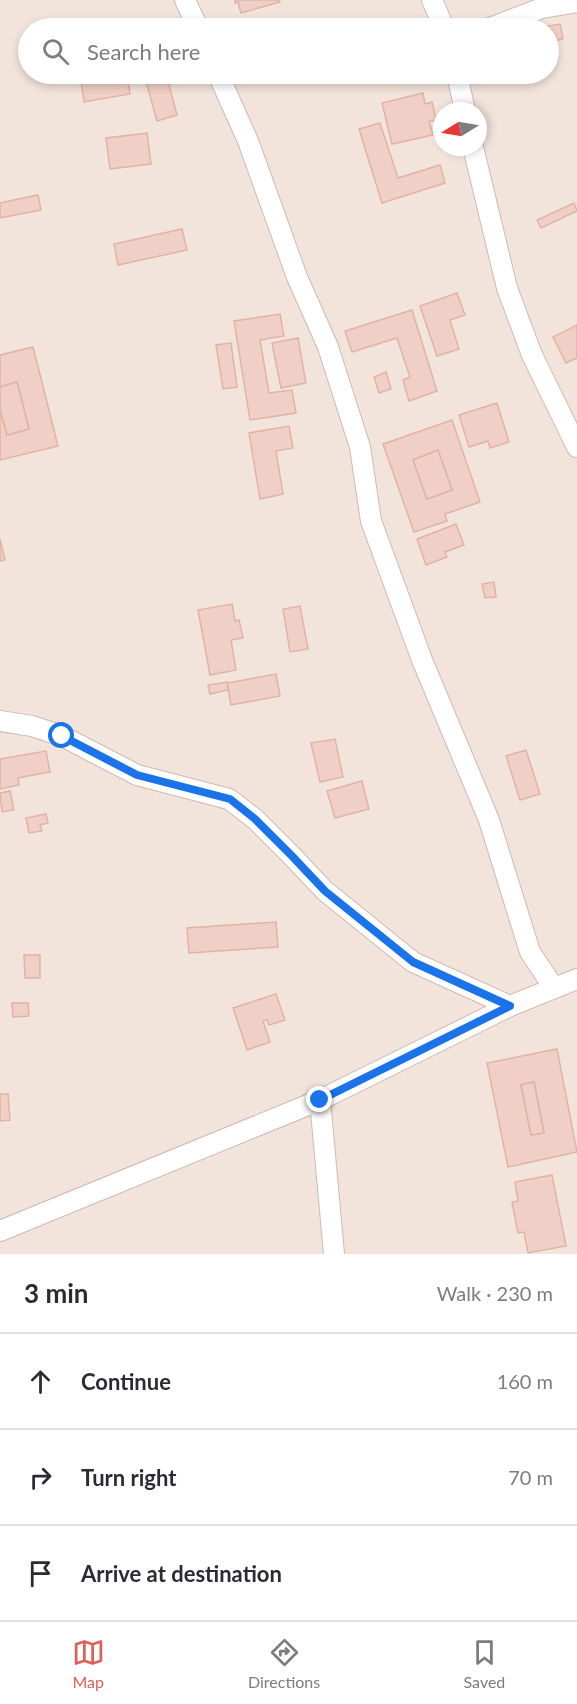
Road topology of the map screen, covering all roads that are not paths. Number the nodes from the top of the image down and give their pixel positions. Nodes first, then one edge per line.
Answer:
1 (185, 0) edge
2 (432, 0) edge
3 (577, 2) edge
4 (193, 18) edge
5 (440, 18) edge
6 (516, 18) edge
7 (222, 84) edge
8 (458, 84) edge
9 (463, 102) edge
10 (475, 156) edge
11 (577, 447) edge
12 (0, 720) edge
13 (577, 979) edge
14 (554, 988) junction
15 (510, 1006) junction
16 (320, 1100) junction
17 (0, 1231) edge
18 (334, 1254) edge

1 - 4 street
2 - 5 street
3 - 6 street
7 - 14 street
8 - 9 street
10 - 11 street
12 - 15 street
13 - 14 street
14 - 15 street
15 - 16 street
16 - 17 street
16 - 18 street

